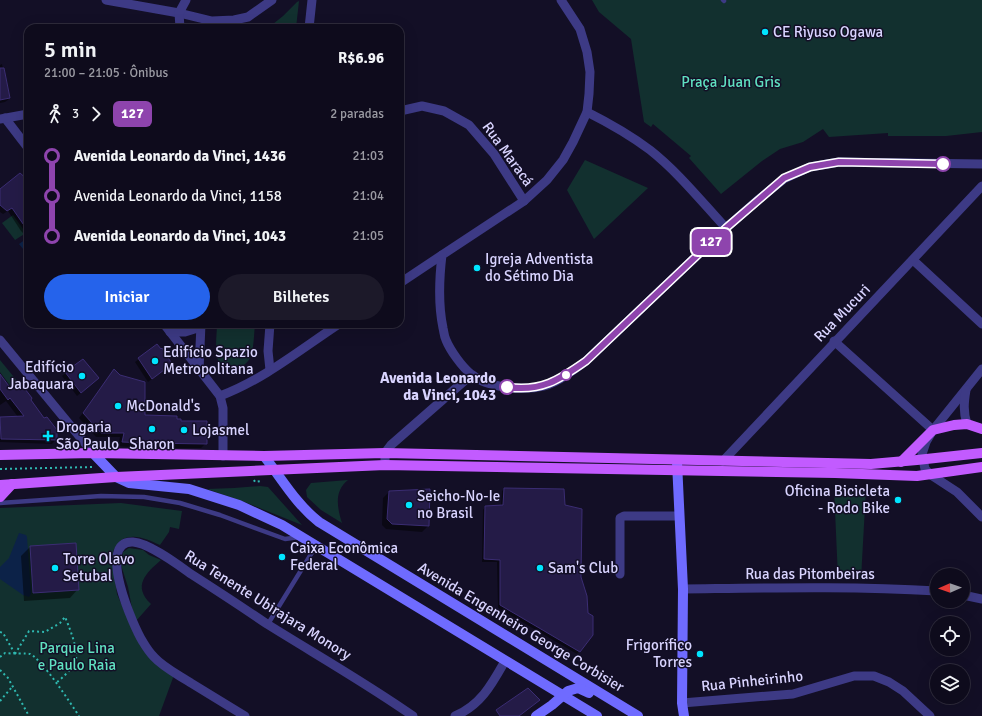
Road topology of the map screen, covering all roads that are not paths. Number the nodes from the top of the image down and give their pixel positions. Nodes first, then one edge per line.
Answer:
1 (106, 0) edge
2 (186, 0) edge
3 (272, 0) edge
4 (312, 0) edge
5 (561, 0) edge
6 (179, 13) junction
7 (180, 24) edge
8 (309, 24) edge
9 (404, 110) edge
10 (587, 112) junction
11 (24, 115) edge
12 (2, 118) edge
13 (24, 143) edge
14 (982, 164) edge
15 (982, 186) edge
16 (524, 201) junction
17 (726, 228) junction
18 (442, 255) junction
19 (913, 260) junction
20 (404, 280) edge
21 (982, 324) edge
22 (167, 328) edge
23 (194, 328) edge
24 (201, 328) edge
25 (270, 328) edge
26 (333, 328) edge
27 (170, 332) junction
28 (0, 340) edge
29 (834, 341) junction
30 (982, 369) edge
31 (199, 370) junction
32 (270, 370) junction
33 (471, 375) junction
34 (966, 389) junction
35 (220, 396) junction
36 (967, 424) junction
37 (982, 429) edge
38 (933, 430) junction
39 (982, 438) edge
40 (92, 453) junction
41 (385, 453) junction
42 (982, 453) edge
43 (0, 455) edge
44 (223, 456) junction
45 (264, 456) junction
46 (922, 460) junction
47 (982, 460) edge
48 (723, 461) junction
49 (901, 462) junction
50 (385, 465) junction
51 (677, 465) junction
52 (982, 467) edge
53 (971, 468) junction
54 (275, 470) junction
55 (930, 475) junction
56 (116, 477) junction
57 (12, 484) junction
58 (0, 485) edge
59 (0, 497) edge
60 (0, 502) edge
61 (679, 516) junction
62 (982, 517) edge
63 (301, 537) junction
64 (316, 546) junction
65 (620, 574) dead end
66 (683, 589) junction
67 (930, 591) edge
68 (970, 596) edge
69 (982, 599) edge
70 (268, 624) junction
71 (506, 661) junction
72 (562, 695) junction
73 (682, 703) junction
74 (635, 714) edge
75 (245, 716) edge
76 (412, 716) edge
77 (455, 716) edge
78 (536, 716) edge
79 (597, 716) edge
80 (676, 716) edge
81 (684, 716) edge
82 (930, 716) edge

1 - 6 street
2 - 6 street
3 - 6 street
4 - 8 street
5 - 10 street
6 - 7 street
9 - 16 street, Rua Maracá
10 - 16 street
10 - 17 street
11 - 12 street
12 - 13 street
14 - 17 street
15 - 19 street, Rua Mucuri
16 - 18 street
17 - 33 street
18 - 20 street
18 - 33 street
19 - 21 street
19 - 29 street, Rua Mucuri
22 - 27 street
23 - 27 street
24 - 31 street
25 - 32 street
26 - 32 street
27 - 31 street
28 - 40 street
29 - 38 street
29 - 48 street, Rua Mucuri
30 - 34 street
31 - 35 street
32 - 35 street
33 - 41 street
34 - 36 street
34 - 38 street
35 - 44 street
36 - 37 main road
36 - 38 main road
36 - 39 main road
38 - 46 street
38 - 49 main road
40 - 43 main road
40 - 44 main road
40 - 56 main road
41 - 45 main road
41 - 50 street
41 - 51 main road
42 - 46 main road
44 - 45 main road
45 - 54 main road, Avenida Engenheiro George Corbisier
46 - 49 main road
46 - 55 street
47 - 53 main road
48 - 49 main road
48 - 51 main road
50 - 51 main road
50 - 54 main road
51 - 55 main road
51 - 61 main road
52 - 53 main road
53 - 55 main road
54 - 56 main road
54 - 74 main road, Avenida Engenheiro George Corbisier
55 - 62 street
56 - 57 main road
56 - 63 main road
57 - 58 main road
57 - 59 main road
60 - 63 lane
61 - 65 street
61 - 66 main road
63 - 64 main road
64 - 70 lane
64 - 71 main road
66 - 67 street, Rua das Pitombeiras
66 - 73 main road
68 - 69 street
70 - 75 street, Rua Tenente Ubirajara Monory
70 - 76 street, Rua Tenente Ubirajara Monory
71 - 72 main road
71 - 77 street
72 - 74 main road
72 - 78 main road
72 - 79 main road
73 - 80 main road
73 - 81 main road
73 - 82 street, Rua Pinheirinho

